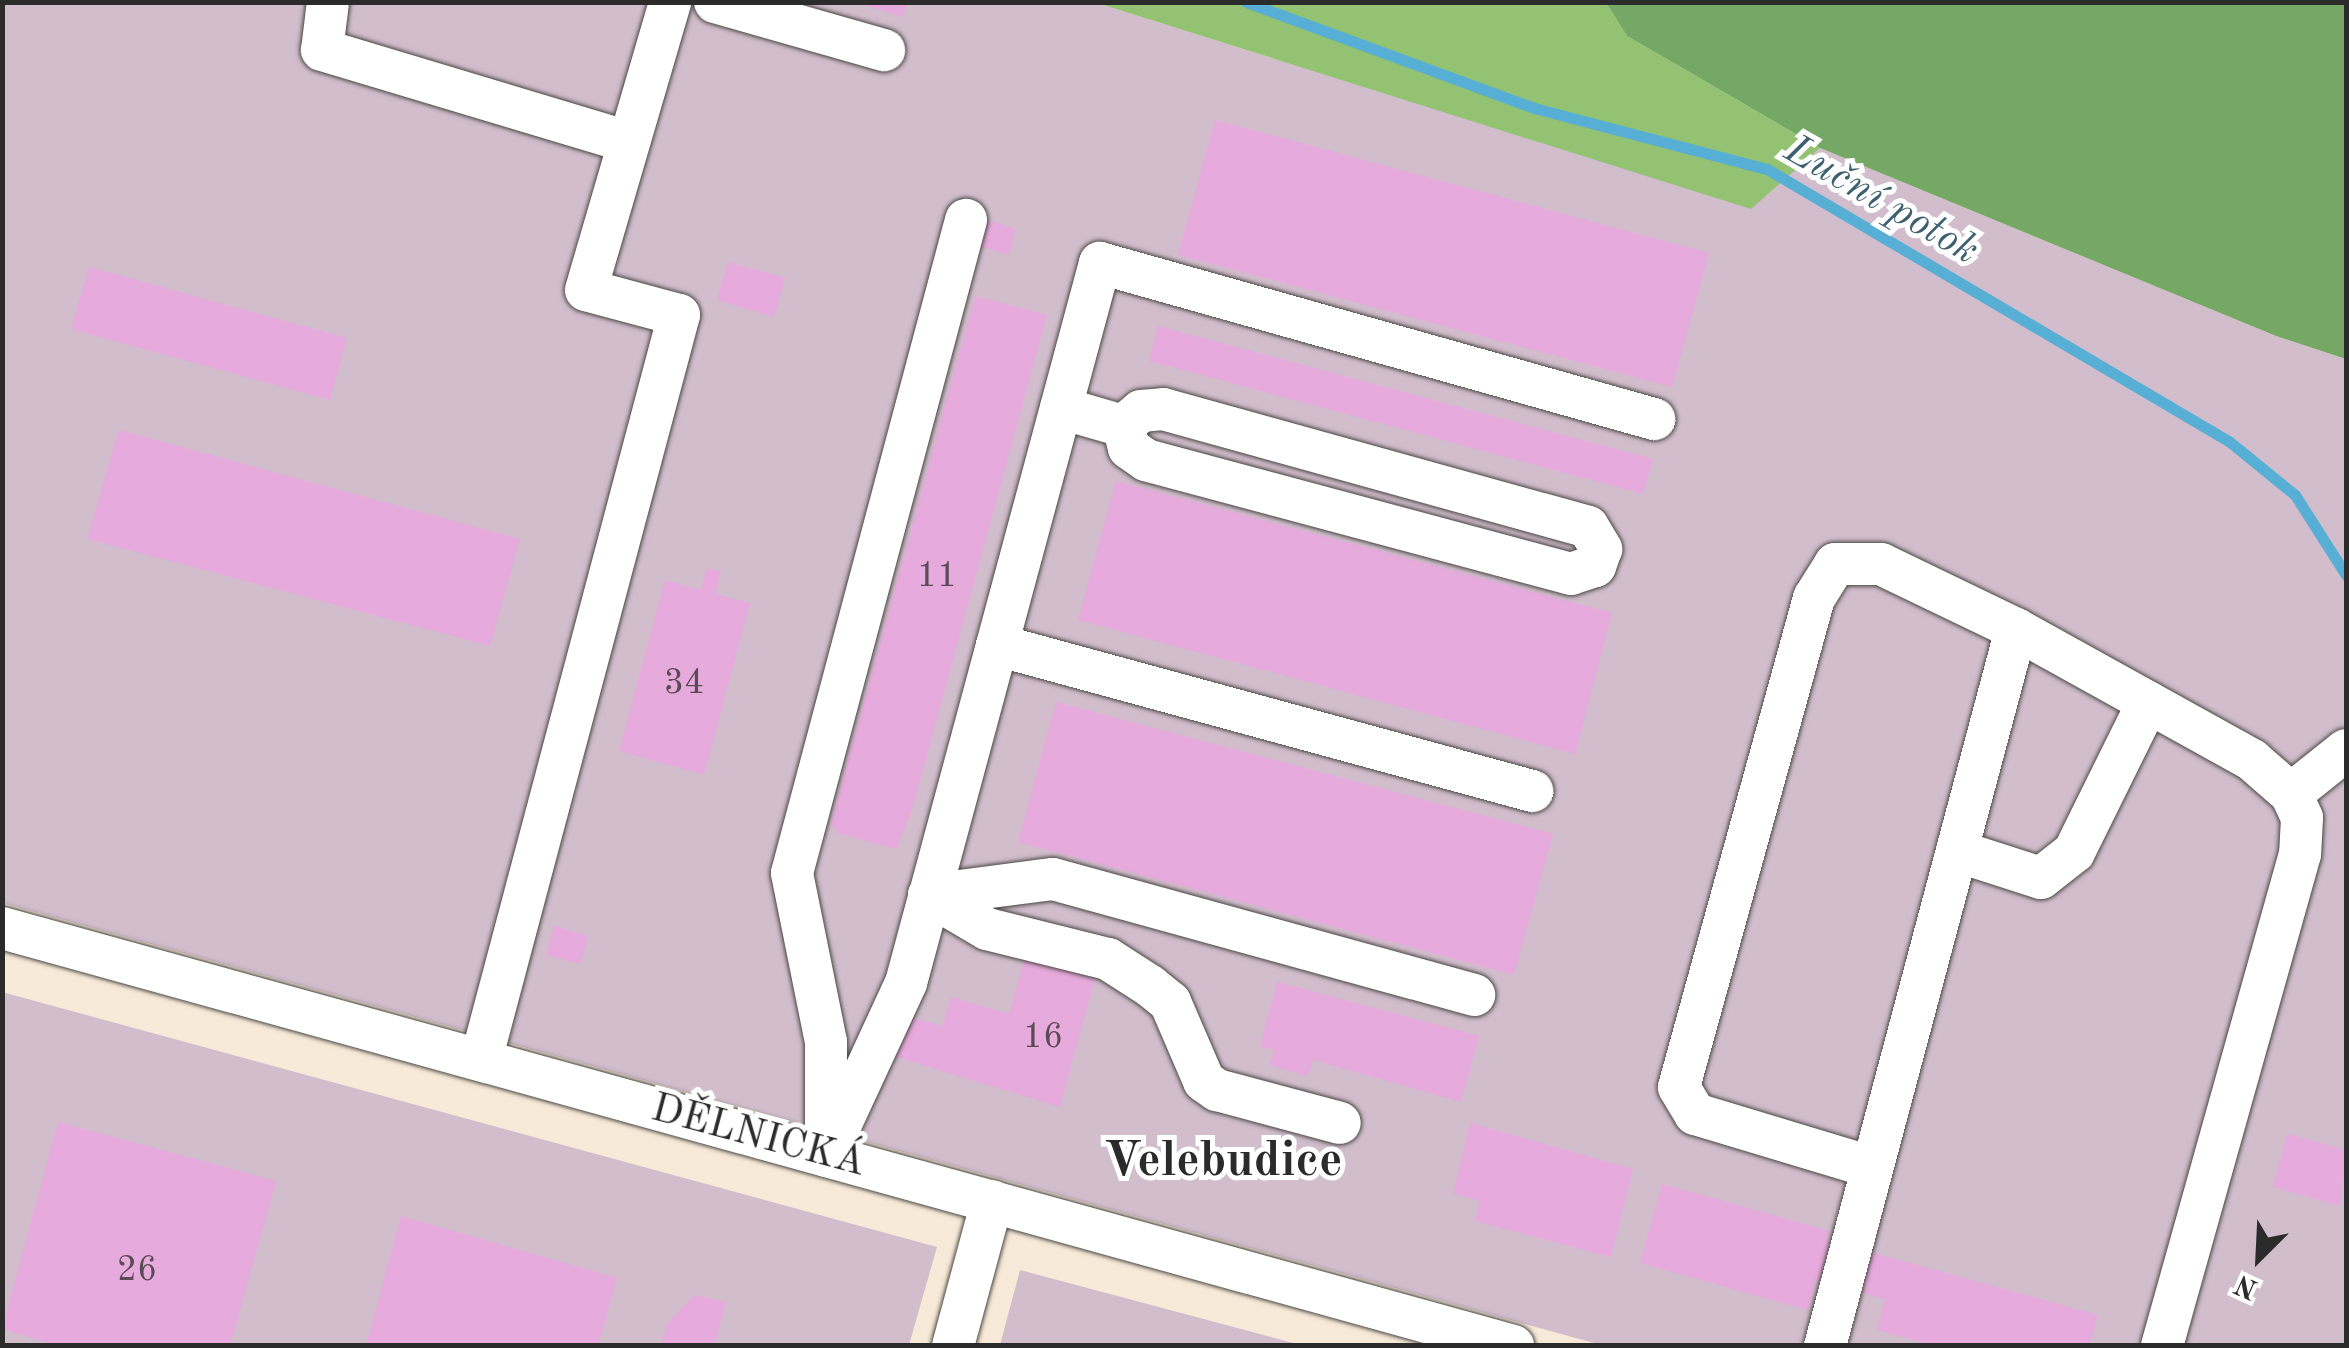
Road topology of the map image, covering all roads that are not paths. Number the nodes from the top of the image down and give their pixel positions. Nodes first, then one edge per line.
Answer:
1 (328, 2) edge
2 (670, 2) edge
3 (716, 2) edge
4 (884, 50) dead end
5 (630, 142) junction
6 (966, 220) dead end
7 (1061, 408) junction
8 (1654, 419) dead end
9 (1123, 426) junction
10 (2016, 629) junction
11 (997, 646) junction
12 (2148, 702) junction
13 (2346, 750) edge
14 (1532, 791) dead end
15 (2291, 794) junction
16 (1957, 850) junction
17 (929, 895) junction
18 (2, 928) edge
19 (1474, 995) dead end
20 (481, 1060) junction
21 (1340, 1123) dead end
22 (826, 1156) junction
23 (1871, 1167) junction
24 (992, 1201) junction
25 (953, 1346) edge
26 (1513, 1346) edge
27 (1825, 1346) edge
28 (2162, 1346) edge

1 - 5 street
2 - 5 street
3 - 4 street
5 - 20 street
6 - 22 street
7 - 8 street
7 - 9 street
7 - 11 street
9 - 9 street
10 - 12 street
10 - 16 street
10 - 23 street
11 - 14 street
11 - 17 street
12 - 15 street
12 - 16 street
13 - 15 street
15 - 28 street
16 - 23 street
17 - 19 street
17 - 21 street
17 - 22 street
18 - 20 street, DĚLNICKÁ
20 - 22 street, DĚLNICKÁ
22 - 24 street, DĚLNICKÁ
23 - 27 street
24 - 25 street
24 - 26 street, DĚLNICKÁ

